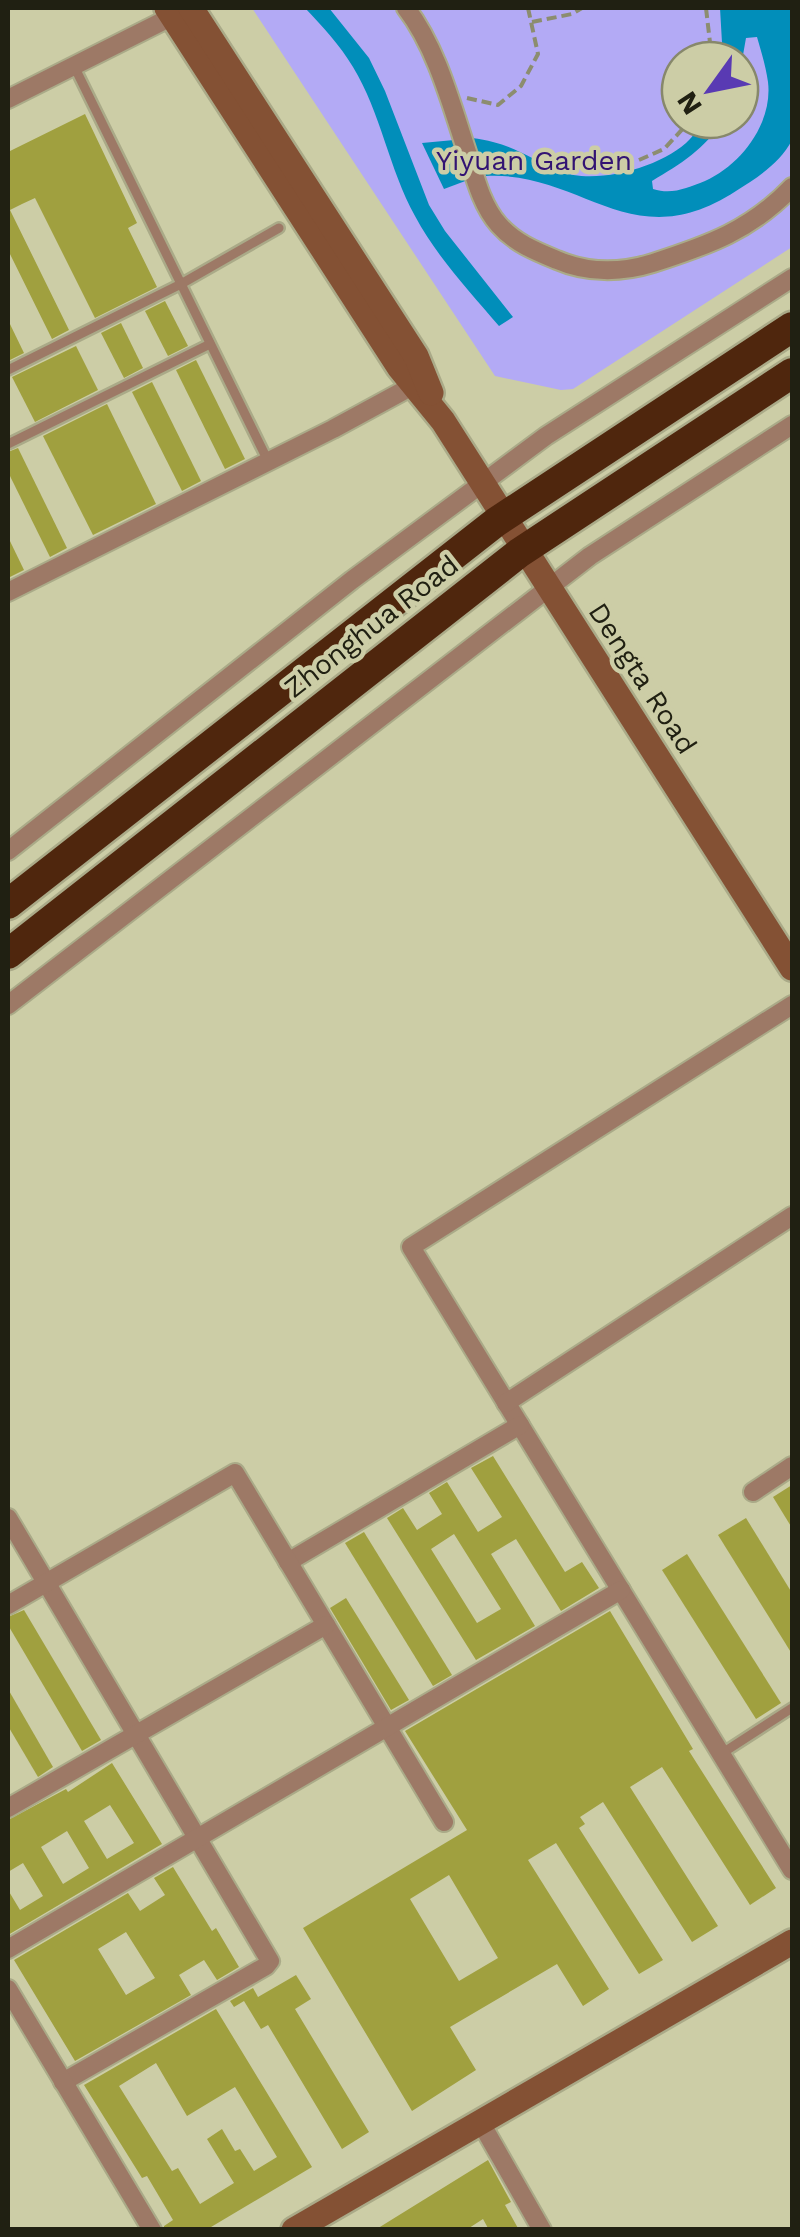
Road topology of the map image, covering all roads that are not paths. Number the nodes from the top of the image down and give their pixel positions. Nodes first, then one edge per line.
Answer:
1 (406, 8) edge
2 (177, 10) edge
3 (74, 66) junction
4 (8, 99) edge
5 (792, 187) edge
6 (279, 228) dead end
7 (792, 278) edge
8 (180, 284) junction
9 (792, 328) edge
10 (210, 344) junction
11 (8, 370) edge
12 (792, 373) edge
13 (414, 385) junction
14 (443, 421) junction
15 (792, 425) edge
16 (8, 444) edge
17 (268, 462) junction
18 (483, 483) junction
19 (504, 516) junction
20 (525, 549) junction
21 (549, 587) junction
22 (8, 592) edge
23 (8, 851) edge
24 (8, 904) edge
25 (788, 952) edge
26 (8, 954) edge
27 (8, 1005) edge
28 (792, 1005) edge
29 (792, 1216) edge
30 (506, 1403) junction
31 (520, 1426) junction
32 (792, 1466) edge
33 (753, 1492) dead end
34 (8, 1518) edge
35 (288, 1562) junction
36 (46, 1582) junction
37 (621, 1590) junction
38 (8, 1605) edge
39 (326, 1625) junction
40 (792, 1708) edge
41 (387, 1727) junction
42 (136, 1734) junction
43 (721, 1754) junction
44 (8, 1808) edge
45 (444, 1822) dead end
46 (198, 1838) junction
47 (792, 1870) edge
48 (792, 1942) edge
49 (8, 1950) edge
50 (8, 1989) edge
51 (64, 2082) junction
52 (481, 2123) junction
53 (152, 2230) edge
54 (294, 2230) edge
55 (542, 2230) edge

1 - 5 street
2 - 3 street
2 - 13 street, Dengta Road
2 - 14 street, Dengta Road
3 - 4 street
3 - 8 lane
6 - 8 lane
7 - 18 street
8 - 10 lane
8 - 11 lane
9 - 19 highway, Zhonghua Road
10 - 16 lane
10 - 17 lane
12 - 20 highway, Zhonghua Road
13 - 14 street, Dengta Road
13 - 17 street
14 - 18 street, Dengta Road
15 - 21 street
17 - 22 street
18 - 19 street, Dengta Road
18 - 23 street
19 - 20 street, Dengta Road
19 - 24 highway, Zhonghua Road
20 - 21 street, Dengta Road
20 - 26 highway, Zhonghua Road
21 - 25 street, Dengta Road
21 - 27 street
28 - 30 street
29 - 30 street
30 - 31 street
31 - 35 street
31 - 37 street
32 - 33 street
34 - 36 street
35 - 36 street
35 - 39 street
36 - 38 street
36 - 42 street
37 - 41 street
37 - 43 street
39 - 41 street
39 - 42 street
40 - 43 lane
41 - 45 street
41 - 46 street
42 - 44 street
42 - 46 street
43 - 47 street
46 - 49 street
46 - 51 street
48 - 52 street
50 - 51 street
51 - 53 street
52 - 54 street
52 - 55 street

